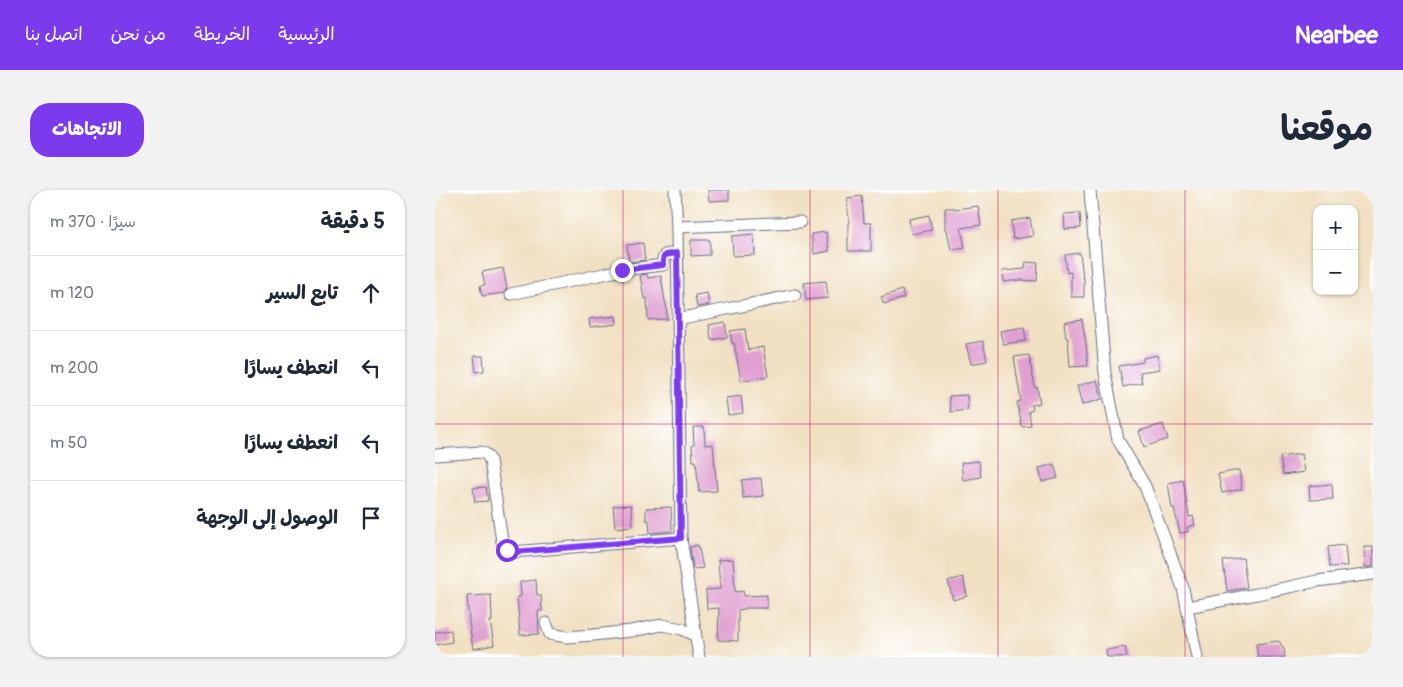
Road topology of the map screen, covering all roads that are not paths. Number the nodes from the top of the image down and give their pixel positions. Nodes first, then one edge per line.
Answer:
1 (675, 190) edge
2 (1090, 190) edge
3 (800, 222) dead end
4 (677, 227) junction
5 (677, 253) junction
6 (511, 294) dead end
7 (795, 295) dead end
8 (678, 319) junction
9 (435, 455) edge
10 (681, 538) junction
11 (1373, 574) edge
12 (1187, 607) junction
13 (546, 623) dead end
14 (695, 635) junction
15 (699, 657) edge
16 (1197, 657) edge

1 - 4 street
2 - 12 street
3 - 4 street
4 - 5 street
5 - 6 street
5 - 8 street
7 - 8 street
8 - 10 street
9 - 10 street
10 - 14 street
11 - 12 street
12 - 16 street
13 - 14 street
14 - 15 street

